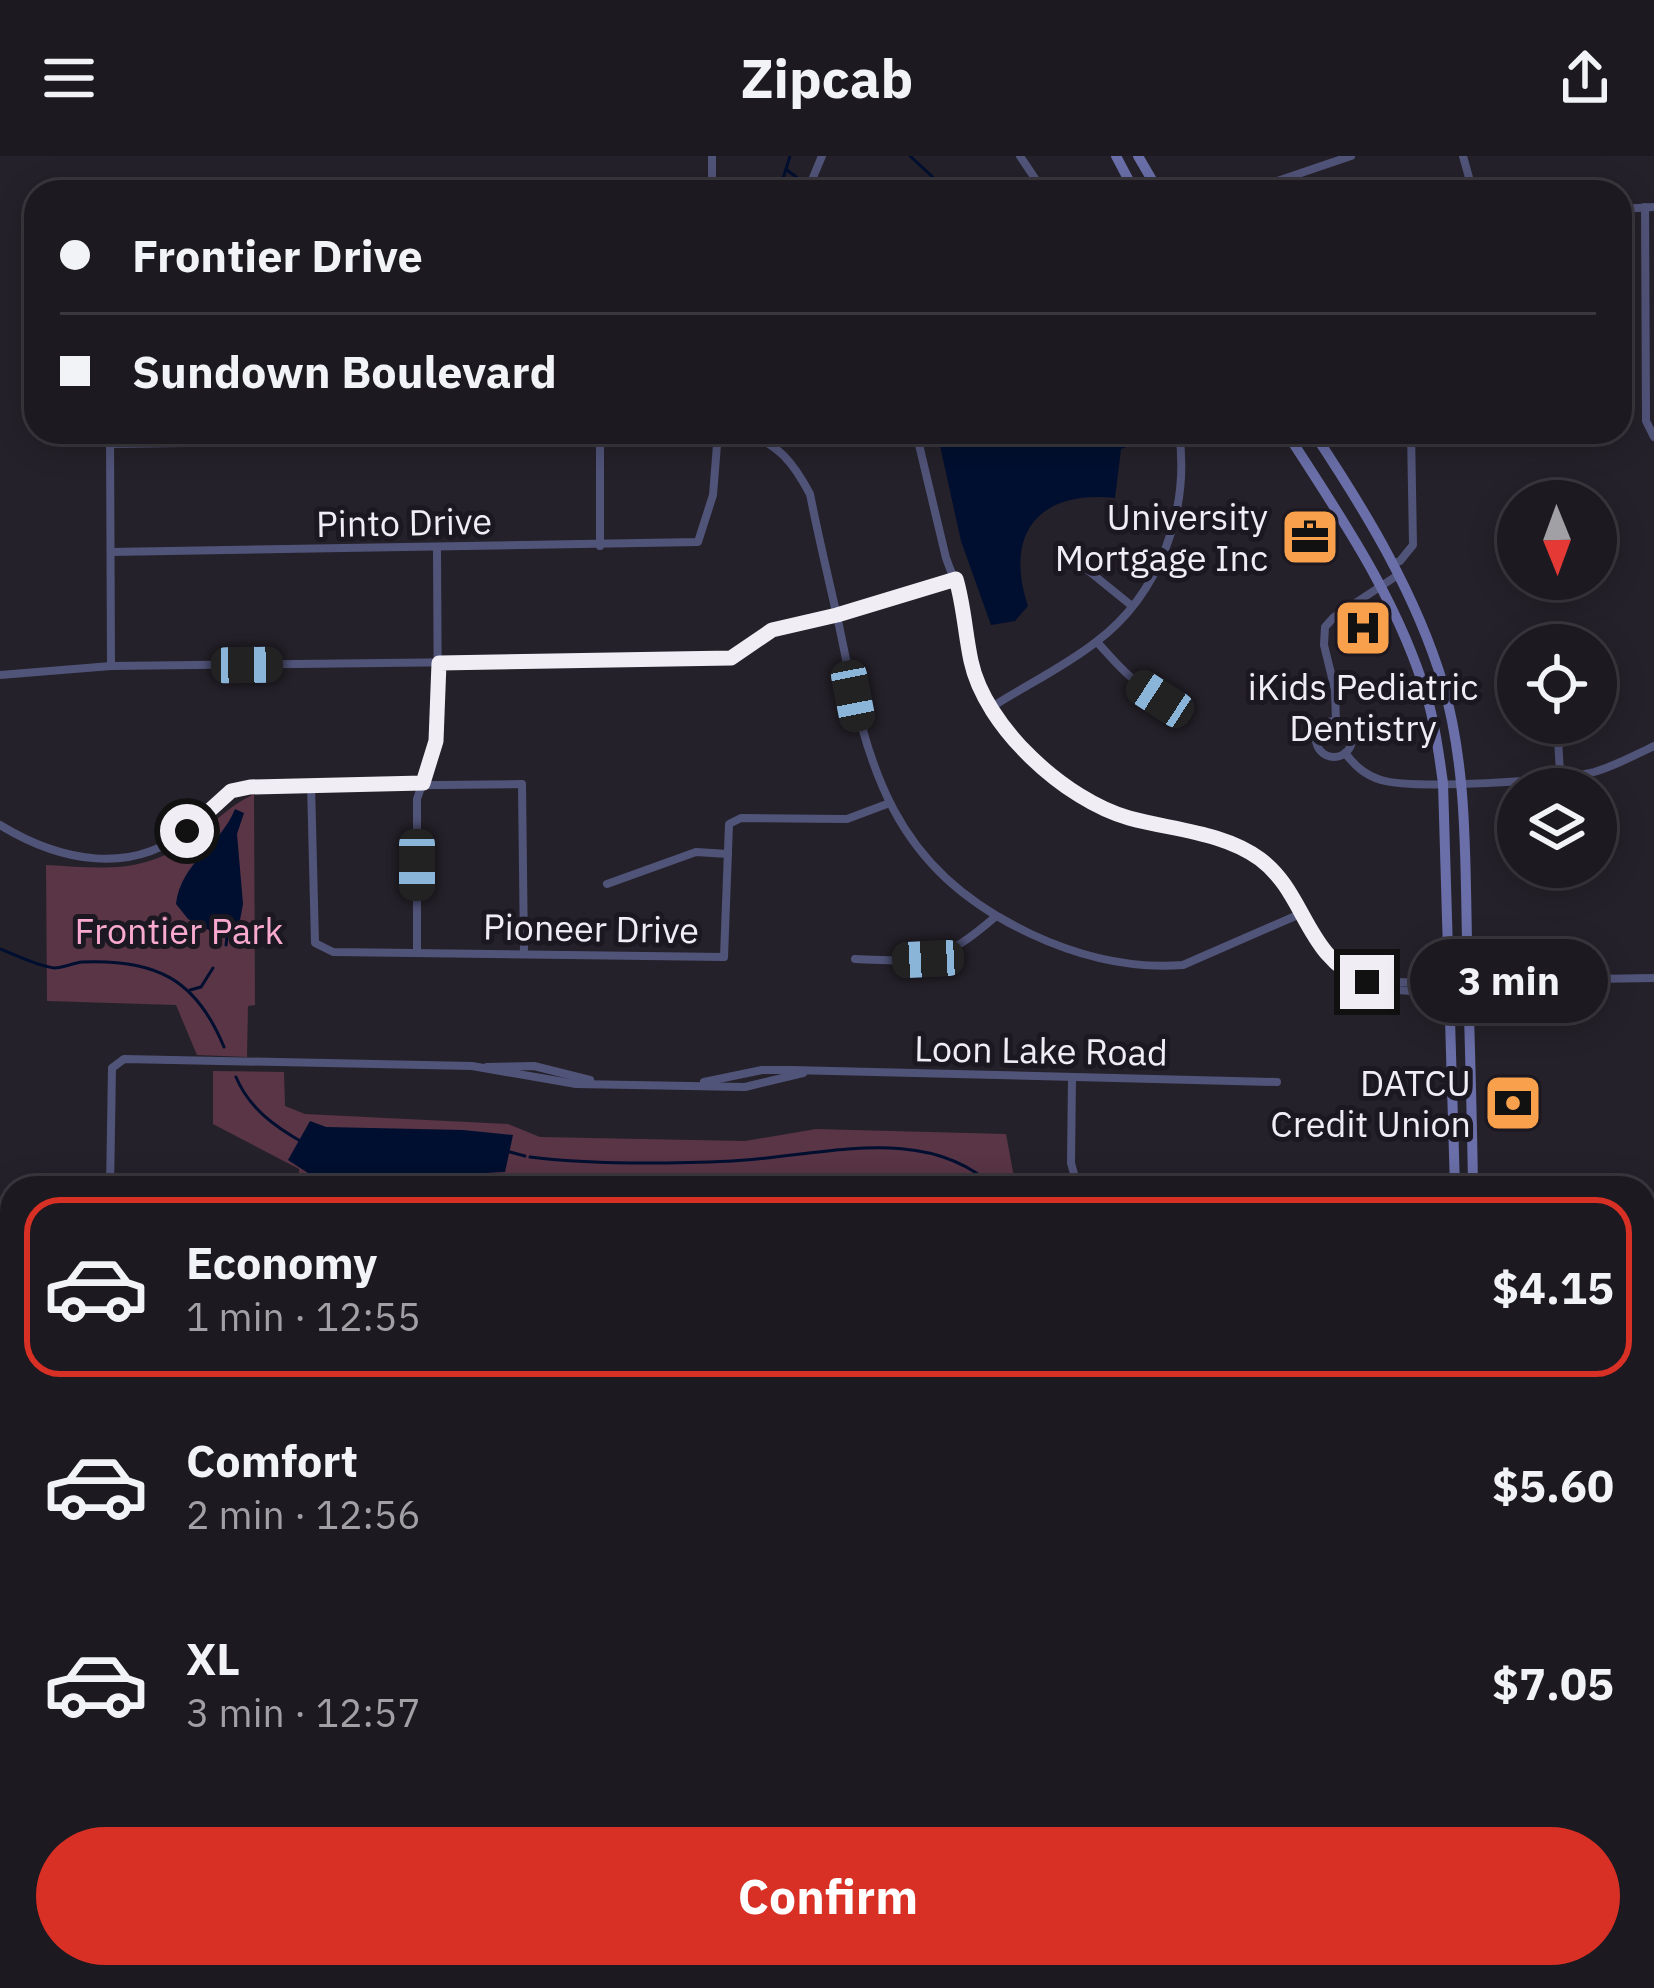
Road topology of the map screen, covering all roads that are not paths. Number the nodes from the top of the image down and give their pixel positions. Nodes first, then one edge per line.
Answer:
1 (1351, 156) edge
2 (1280, 180) edge
3 (1650, 207) edge
4 (1654, 437) edge
5 (111, 444) edge
6 (600, 444) edge
7 (717, 444) edge
8 (774, 444) edge
9 (919, 444) edge
10 (1179, 444) edge
11 (1293, 444) edge
12 (1319, 444) edge
13 (1411, 444) edge
14 (1175, 523) junction
15 (1201, 529) dead end
16 (600, 546) junction
17 (437, 549) junction
18 (111, 552) junction
19 (1085, 568) dead end
20 (1395, 569) junction
21 (956, 579) junction
22 (1382, 586) junction
23 (1132, 606) junction
24 (837, 615) junction
25 (1096, 642) junction
26 (439, 663) junction
27 (111, 666) junction
28 (0, 675) edge
29 (1184, 698) dead end
30 (992, 707) junction
31 (1336, 722) junction
32 (1654, 746) edge
33 (1345, 753) junction
34 (1604, 768) edge
35 (1461, 782) junction
36 (1497, 782) edge
37 (423, 783) junction
38 (1443, 783) junction
39 (311, 784) junction
40 (887, 804) junction
41 (0, 825) edge
42 (728, 854) junction
43 (607, 884) dead end
44 (1300, 914) junction
45 (994, 917) junction
46 (417, 952) junction
47 (524, 954) junction
48 (855, 959) dead end
49 (1654, 978) edge
50 (1449, 990) junction
51 (1468, 990) junction
52 (1072, 1078) junction
53 (1277, 1082) dead end
54 (110, 1176) edge
55 (1075, 1176) edge
56 (1455, 1176) edge
57 (1473, 1176) edge

1 - 2 street
3 - 4 street
5 - 18 street
6 - 16 street
7 - 16 street, Pinto Drive
8 - 24 street
9 - 21 street
10 - 14 street
11 - 22 main road
12 - 20 main road
13 - 20 street
14 - 15 street
14 - 23 street
16 - 17 street, Pinto Drive
17 - 18 street, Pinto Drive
17 - 26 street
18 - 27 street
19 - 23 street
20 - 22 street
20 - 35 main road
21 - 24 street
21 - 30 street
22 - 31 street
22 - 38 main road
23 - 25 street
24 - 26 street
24 - 40 street
25 - 29 street
25 - 30 street
26 - 27 street
26 - 37 street
27 - 28 street
30 - 44 street
31 - 33 street
31 - 33 street
32 - 34 street
33 - 38 street
35 - 36 street
35 - 38 street
35 - 51 main road
37 - 39 street
37 - 46 street
37 - 47 street
38 - 50 main road
39 - 41 street
39 - 46 street, Pioneer Drive
40 - 42 street
40 - 45 street
42 - 43 street
42 - 47 street, Pioneer Drive
44 - 45 street
44 - 50 street
45 - 48 street
46 - 47 street, Pioneer Drive
49 - 51 street
50 - 51 street
50 - 56 main road
51 - 57 main road
52 - 53 street, Loon Lake Road
52 - 54 street, Loon Lake Road
52 - 55 street

